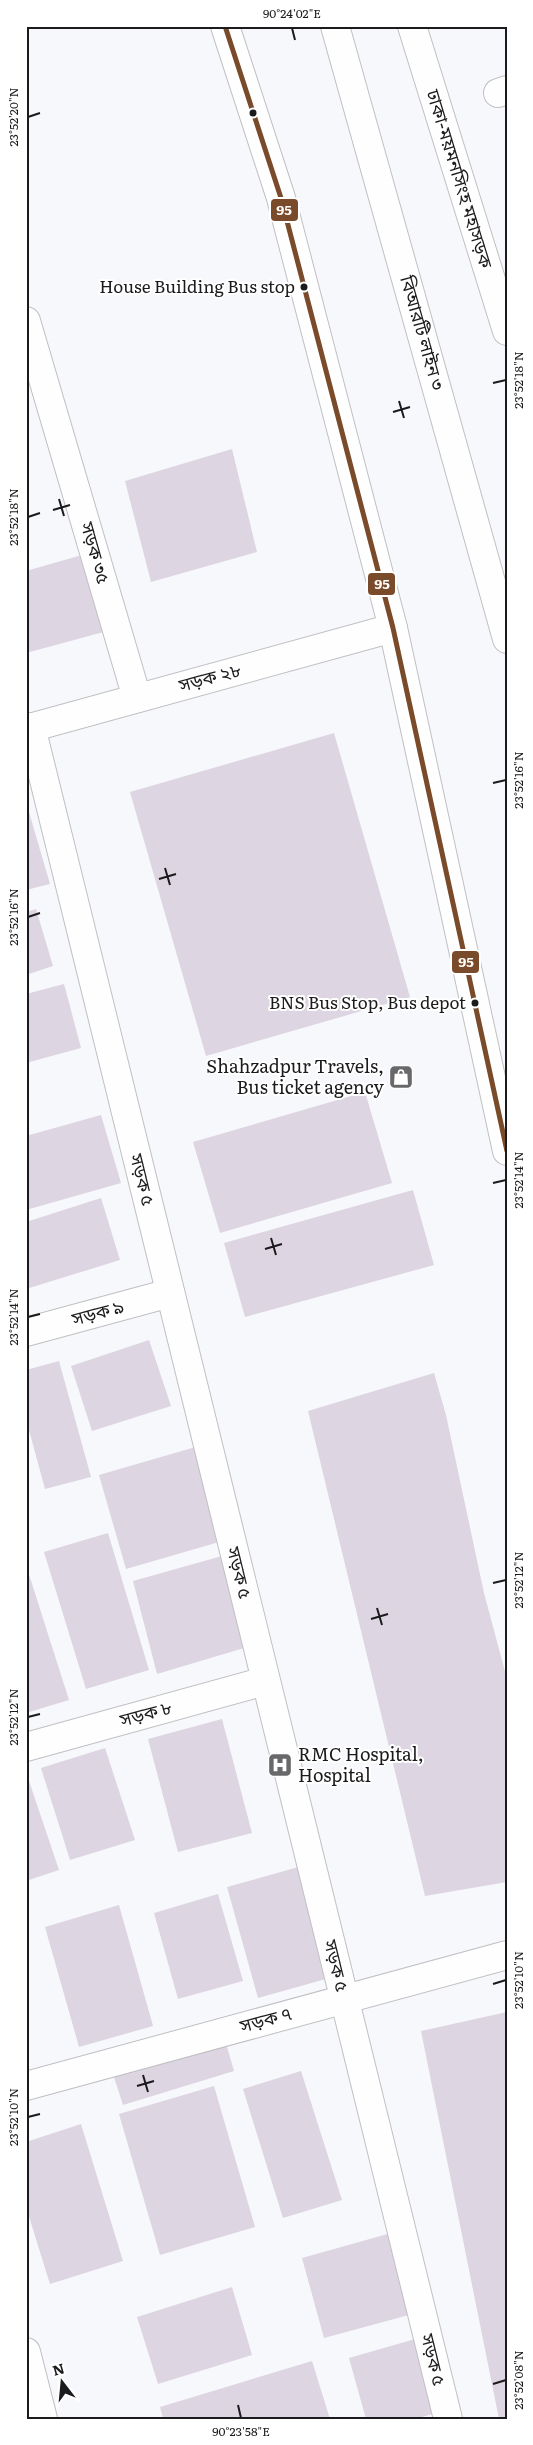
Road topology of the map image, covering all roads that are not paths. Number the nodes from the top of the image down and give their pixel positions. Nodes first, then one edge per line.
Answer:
1 (225, 26) edge
2 (336, 26) edge
3 (412, 26) edge
4 (26, 321) edge
5 (507, 331) edge
6 (393, 628) junction
7 (507, 639) edge
8 (138, 698) junction
9 (28, 728) edge
10 (507, 1151) edge
11 (170, 1293) junction
12 (26, 1332) edge
13 (266, 1680) junction
14 (26, 1747) edge
15 (507, 1955) edge
16 (344, 1999) junction
17 (26, 2086) edge
18 (26, 2352) edge
19 (43, 2419) edge
20 (448, 2419) edge

1 - 6 main road
2 - 7 main road, বিআরটি লাইন ৩
3 - 5 main road, ঢাকা-ময়মনসিংহ মহাসড়ক
4 - 8 main road, সড়ক ৩৫
6 - 8 main road, সড়ক ২৮
6 - 10 main road
8 - 9 main road, সড়ক ২৮
9 - 11 main road, সড়ক ৫
11 - 12 main road, সড়ক ৯
11 - 13 main road, সড়ক ৫
13 - 14 main road, সড়ক ৮
13 - 16 main road, সড়ক ৫
15 - 16 main road, সড়ক ৭
16 - 17 main road, সড়ক ৭
16 - 20 main road, সড়ক ৫
18 - 19 main road

